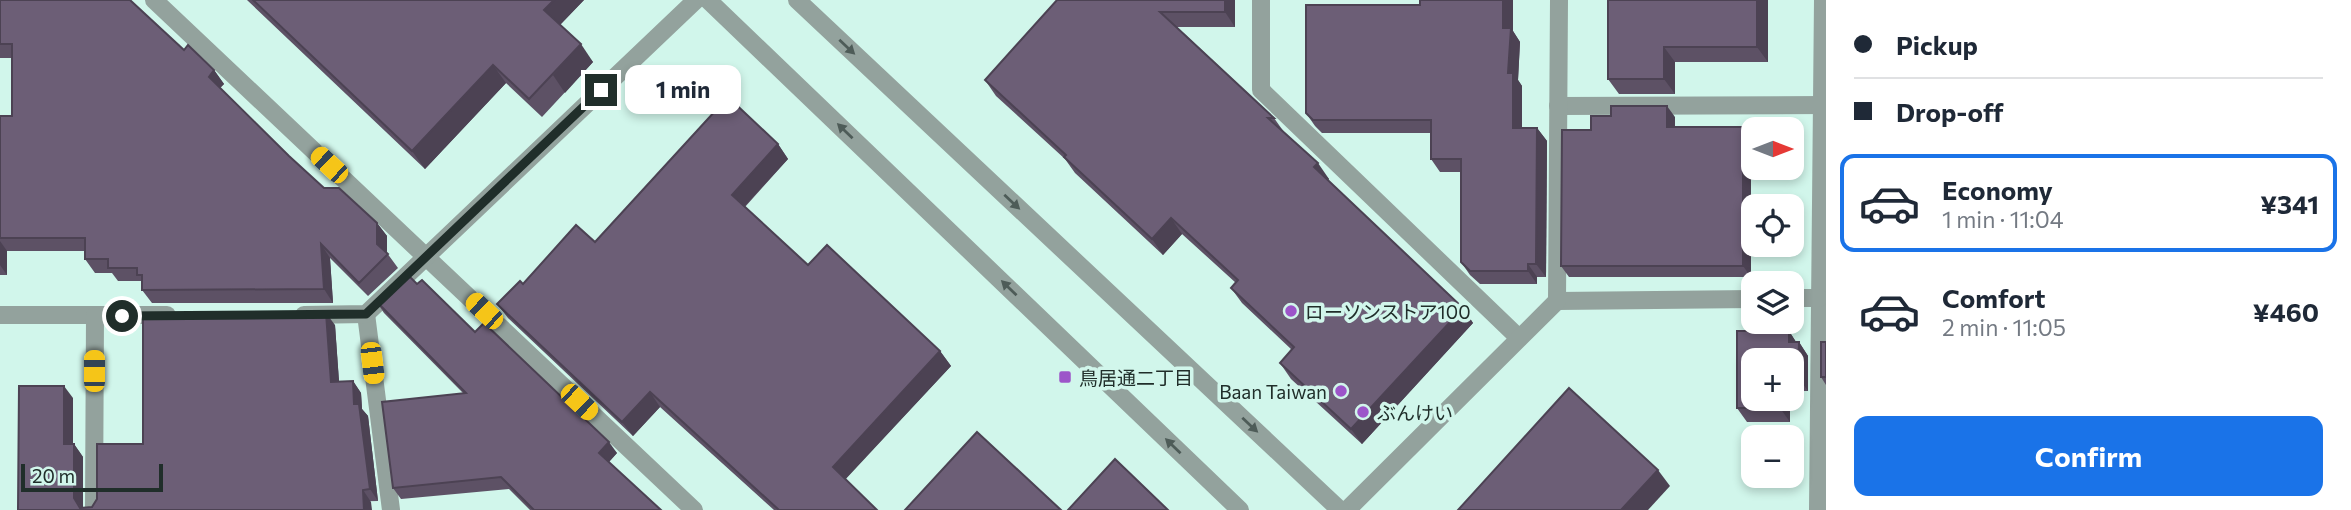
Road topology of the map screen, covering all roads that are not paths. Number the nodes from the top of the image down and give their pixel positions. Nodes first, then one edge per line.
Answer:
1 (154, 0) edge
2 (696, 0) edge
3 (708, 0) edge
4 (797, 0) edge
5 (1261, 0) edge
6 (1559, 0) edge
7 (1823, 0) edge
8 (1824, 105) edge
9 (1558, 106) junction
10 (426, 257) junction
11 (1804, 298) edge
12 (1819, 298) junction
13 (1741, 299) edge
14 (1557, 301) junction
15 (366, 314) junction
16 (0, 315) edge
17 (190, 315) edge
18 (285, 315) edge
19 (95, 316) junction
20 (1519, 338) junction
21 (93, 510) edge
22 (391, 510) edge
23 (694, 510) edge
24 (1240, 510) edge
25 (1340, 510) edge
26 (1347, 510) edge
27 (1818, 510) edge

1 - 10 street
2 - 10 street
24 -> 3 street
4 -> 25 street
5 - 20 street
6 - 9 street
7 - 8 street
8 - 9 street
8 - 12 street
9 - 14 street
10 - 15 street
10 - 23 street
11 - 12 street
12 - 27 street
13 - 14 street
14 - 20 street
15 - 18 street
15 - 22 street
16 - 19 street
17 - 19 street
19 - 21 street
20 - 26 street

